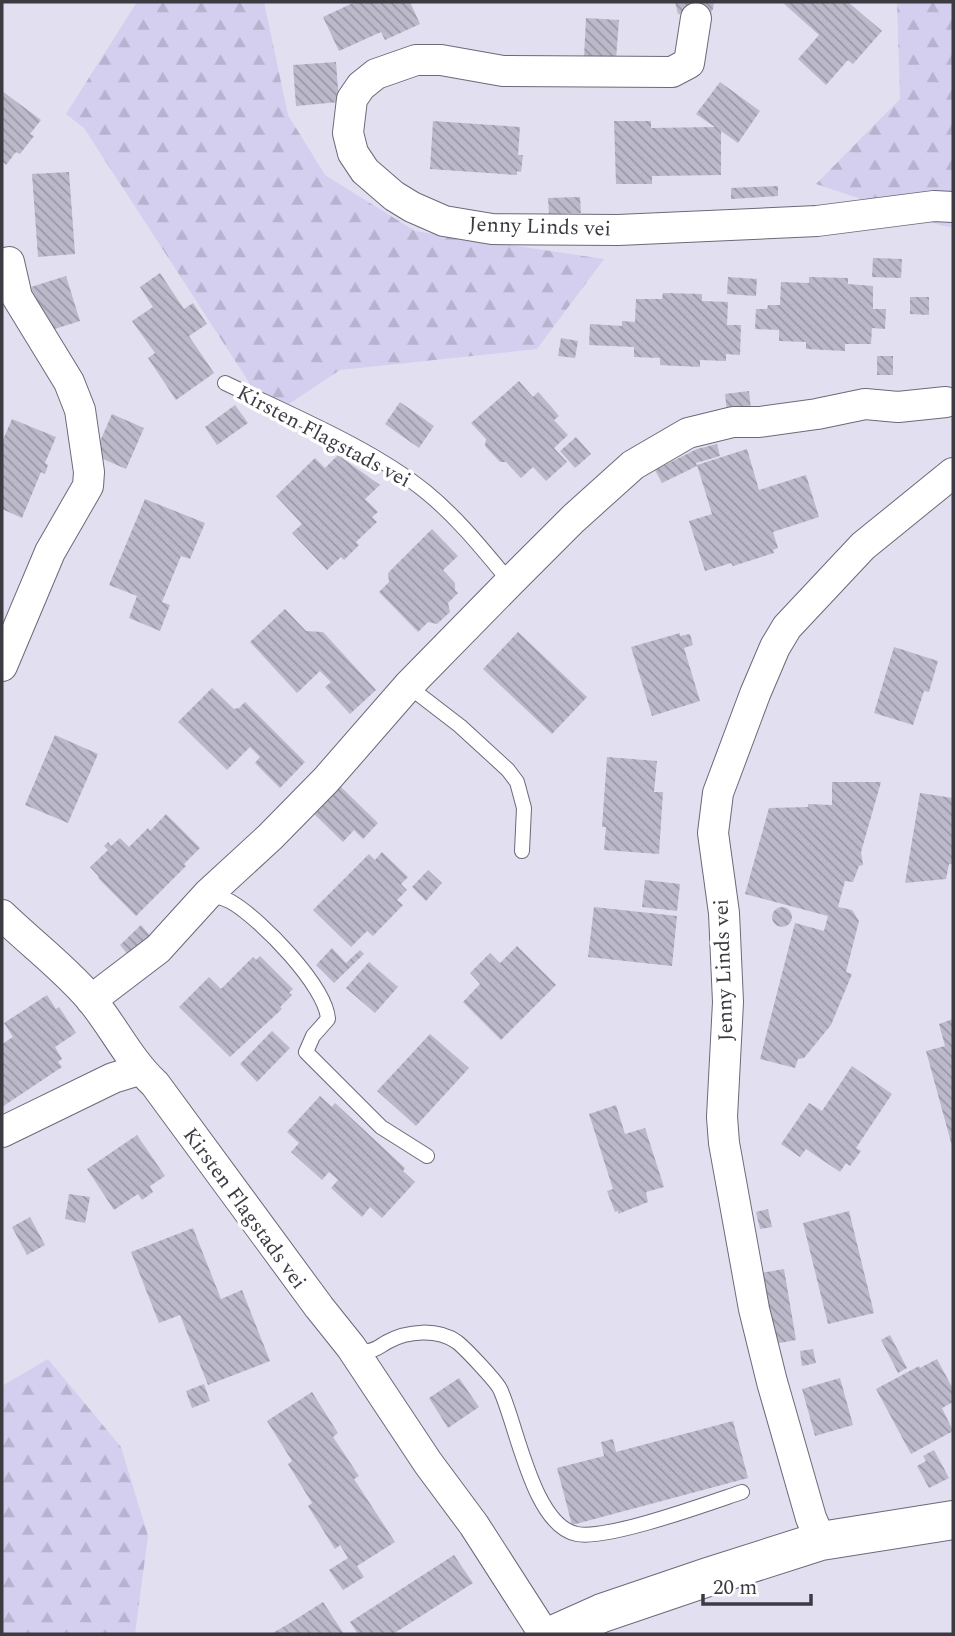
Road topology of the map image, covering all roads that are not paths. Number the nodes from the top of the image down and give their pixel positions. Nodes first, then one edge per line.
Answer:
1 (696, 18) dead end
2 (953, 207) edge
3 (9, 262) dead end
4 (225, 383) dead end
5 (946, 402) dead end
6 (953, 473) edge
7 (510, 582) junction
8 (2, 666) edge
9 (408, 686) junction
10 (522, 851) dead end
11 (208, 894) junction
12 (5, 921) edge
13 (91, 999) junction
14 (139, 1070) junction
15 (2, 1132) edge
16 (427, 1156) dead end
17 (351, 1347) junction
18 (742, 1492) dead end
19 (953, 1520) edge
20 (821, 1541) junction
21 (544, 1634) edge
22 (555, 1634) edge

1 - 2 street, Jenny Linds vei
3 - 8 street
4 - 7 lane, Kirsten Flagstads vei
5 - 7 street
6 - 20 street, Jenny Linds vei
7 - 9 street
9 - 10 lane
9 - 11 street
11 - 13 street
11 - 16 lane
12 - 13 street, Kirsten Flagstads vei
13 - 14 street, Kirsten Flagstads vei
14 - 15 street
14 - 17 street, Kirsten Flagstads vei
17 - 18 lane
17 - 21 street, Kirsten Flagstads vei
19 - 20 main road
20 - 22 main road

